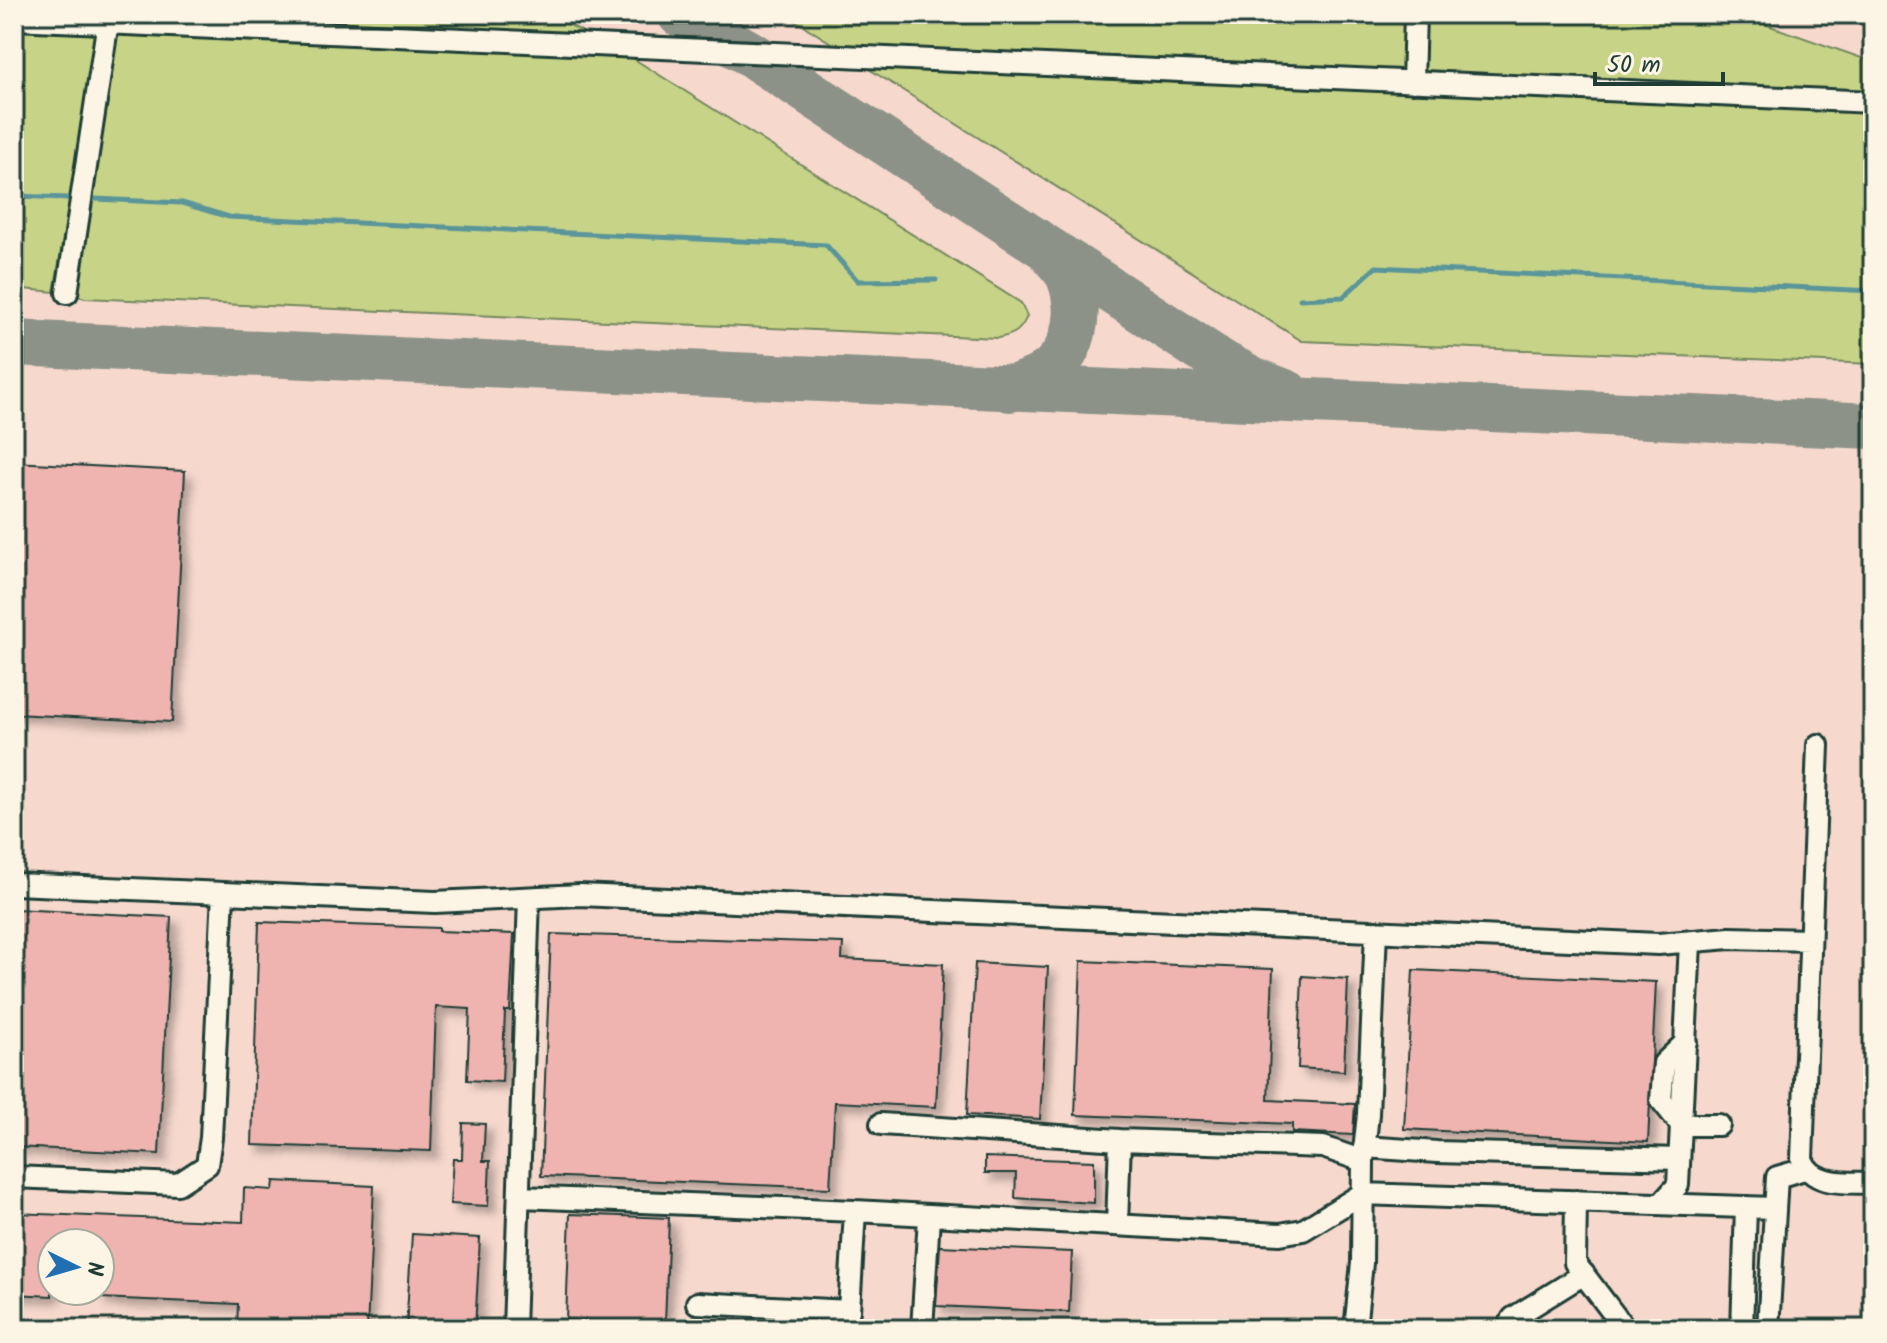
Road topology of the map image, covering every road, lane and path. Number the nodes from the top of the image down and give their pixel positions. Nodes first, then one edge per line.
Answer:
1 (1415, 14) edge
2 (108, 18) edge
3 (14, 19) edge
4 (1413, 82) junction
5 (1873, 102) edge
6 (67, 293) dead end
7 (1818, 745) dead end
8 (14, 884) edge
9 (223, 893) junction
10 (529, 898) junction
11 (1376, 931) junction
12 (1810, 940) junction
13 (1690, 943) junction
14 (881, 1124) dead end
15 (1681, 1125) junction
16 (1719, 1125) dead end
17 (1120, 1140) junction
18 (1364, 1154) junction
19 (1679, 1159) junction
20 (1805, 1169) junction
21 (14, 1177) edge
22 (1873, 1183) edge
23 (1362, 1194) junction
24 (521, 1197) junction
25 (1576, 1201) junction
26 (1662, 1203) junction
27 (1746, 1207) junction
28 (1774, 1208) junction
29 (855, 1211) junction
30 (929, 1217) junction
31 (1117, 1225) junction
32 (1584, 1274) junction
33 (697, 1303) dead end
34 (514, 1329) edge
35 (922, 1329) edge
36 (1355, 1329) edge
37 (1507, 1329) edge
38 (1625, 1329) edge
39 (1742, 1329) edge
40 (1768, 1329) edge

1 - 4 street
2 - 3 street
2 - 4 street
2 - 6 street
4 - 5 street
7 - 12 street
8 - 9 street
9 - 10 street
9 - 21 street
10 - 11 street
10 - 24 street
11 - 13 street
11 - 18 street
12 - 13 street
12 - 20 street
13 - 15 street
14 - 17 street
15 - 16 street
15 - 19 street
17 - 18 street
17 - 31 street
18 - 19 street
18 - 23 street
19 - 26 street
20 - 22 street
20 - 28 street
23 - 25 street
23 - 31 street
23 - 36 street
24 - 29 street
24 - 34 street
25 - 26 street
25 - 32 street
26 - 27 street
27 - 28 street
27 - 39 street
28 - 40 street
29 - 30 street
29 - 33 street
30 - 31 street
30 - 35 street
32 - 37 street
32 - 38 street

